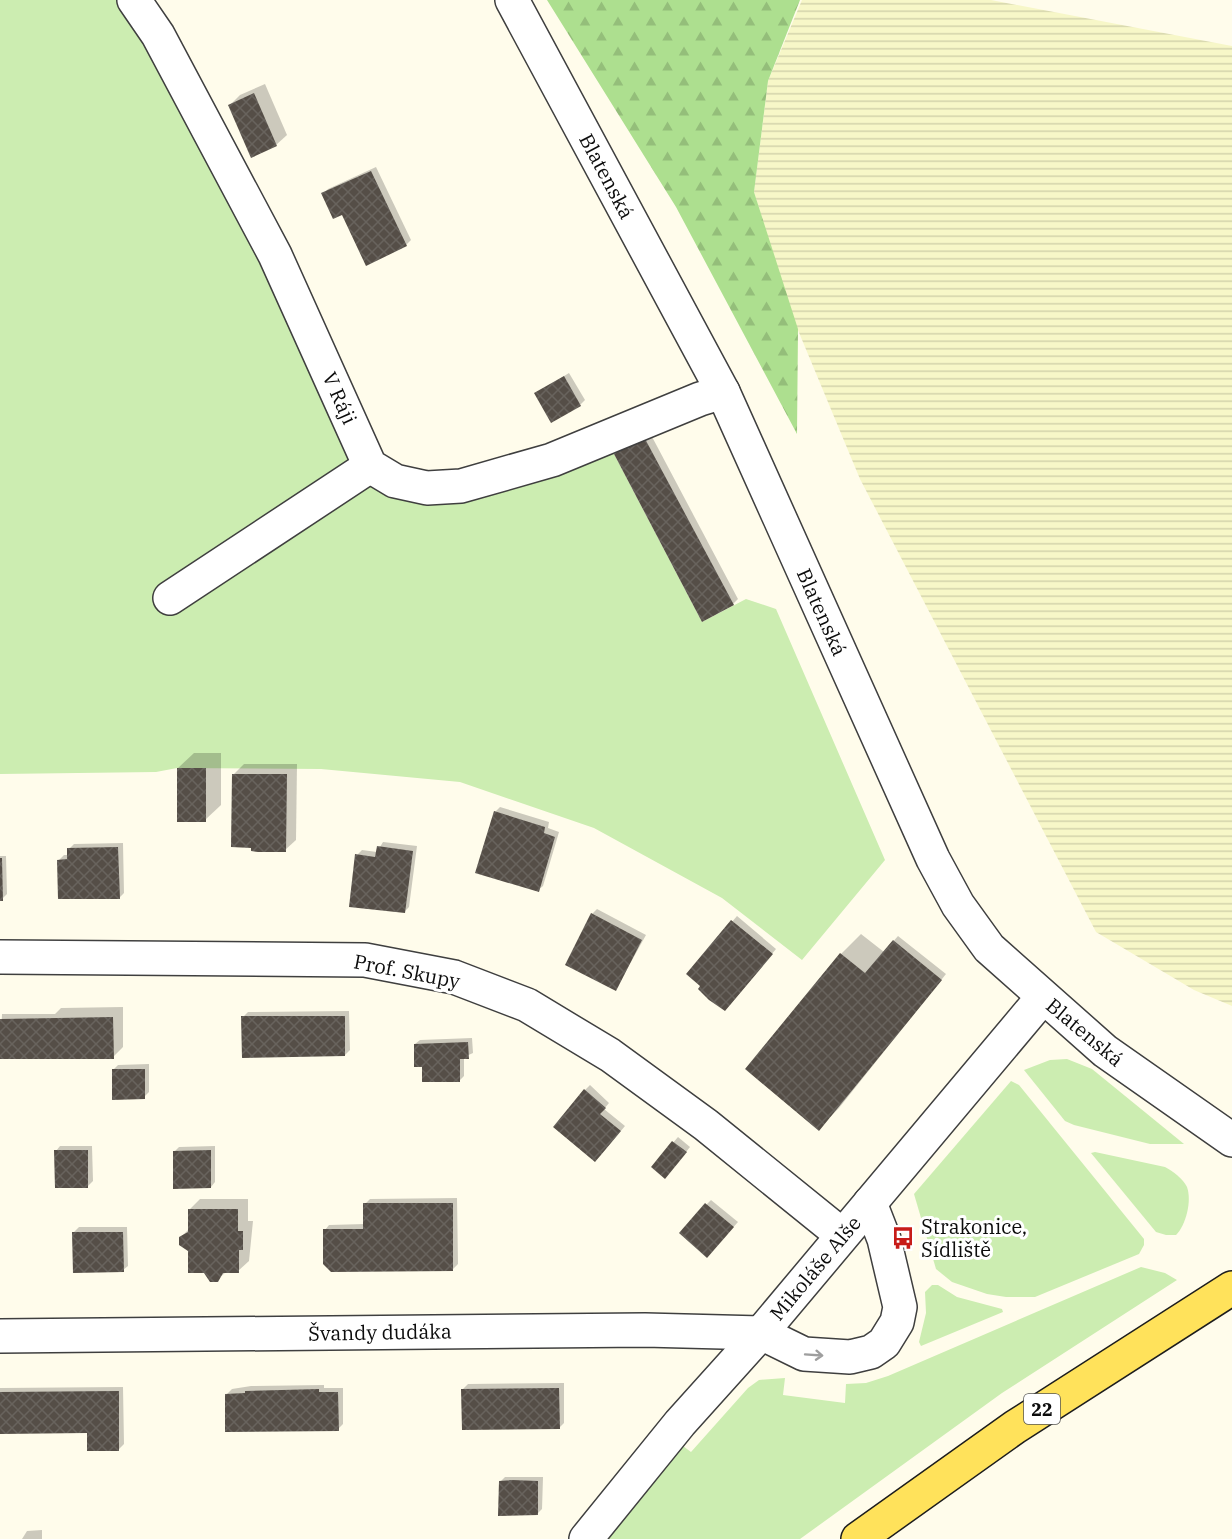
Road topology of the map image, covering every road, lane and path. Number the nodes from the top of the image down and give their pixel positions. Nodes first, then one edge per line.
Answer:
1 (134, 0) edge
2 (512, 0) edge
3 (723, 392) junction
4 (370, 466) junction
5 (170, 598) dead end
6 (0, 957) edge
7 (1043, 997) junction
8 (1232, 1140) edge
9 (870, 1203) junction
10 (842, 1235) junction
11 (1232, 1288) edge
12 (761, 1333) junction
13 (0, 1336) edge
14 (586, 1539) edge
15 (858, 1539) edge

1 - 4 street, V Ráji
2 - 3 street, Blatenská
3 - 4 street
3 - 7 street, Blatenská
4 - 5 street
6 - 10 street, Prof. Skupy
7 - 8 street, Blatenská
7 - 9 street, Mikoláše Alše
9 - 10 street, Mikoláše Alše
12 -> 9 street
10 - 12 street, Mikoláše Alše
11 - 15 main road, 22
12 - 13 street, Švandy dudáka
12 - 14 street, Mikoláše Alše

